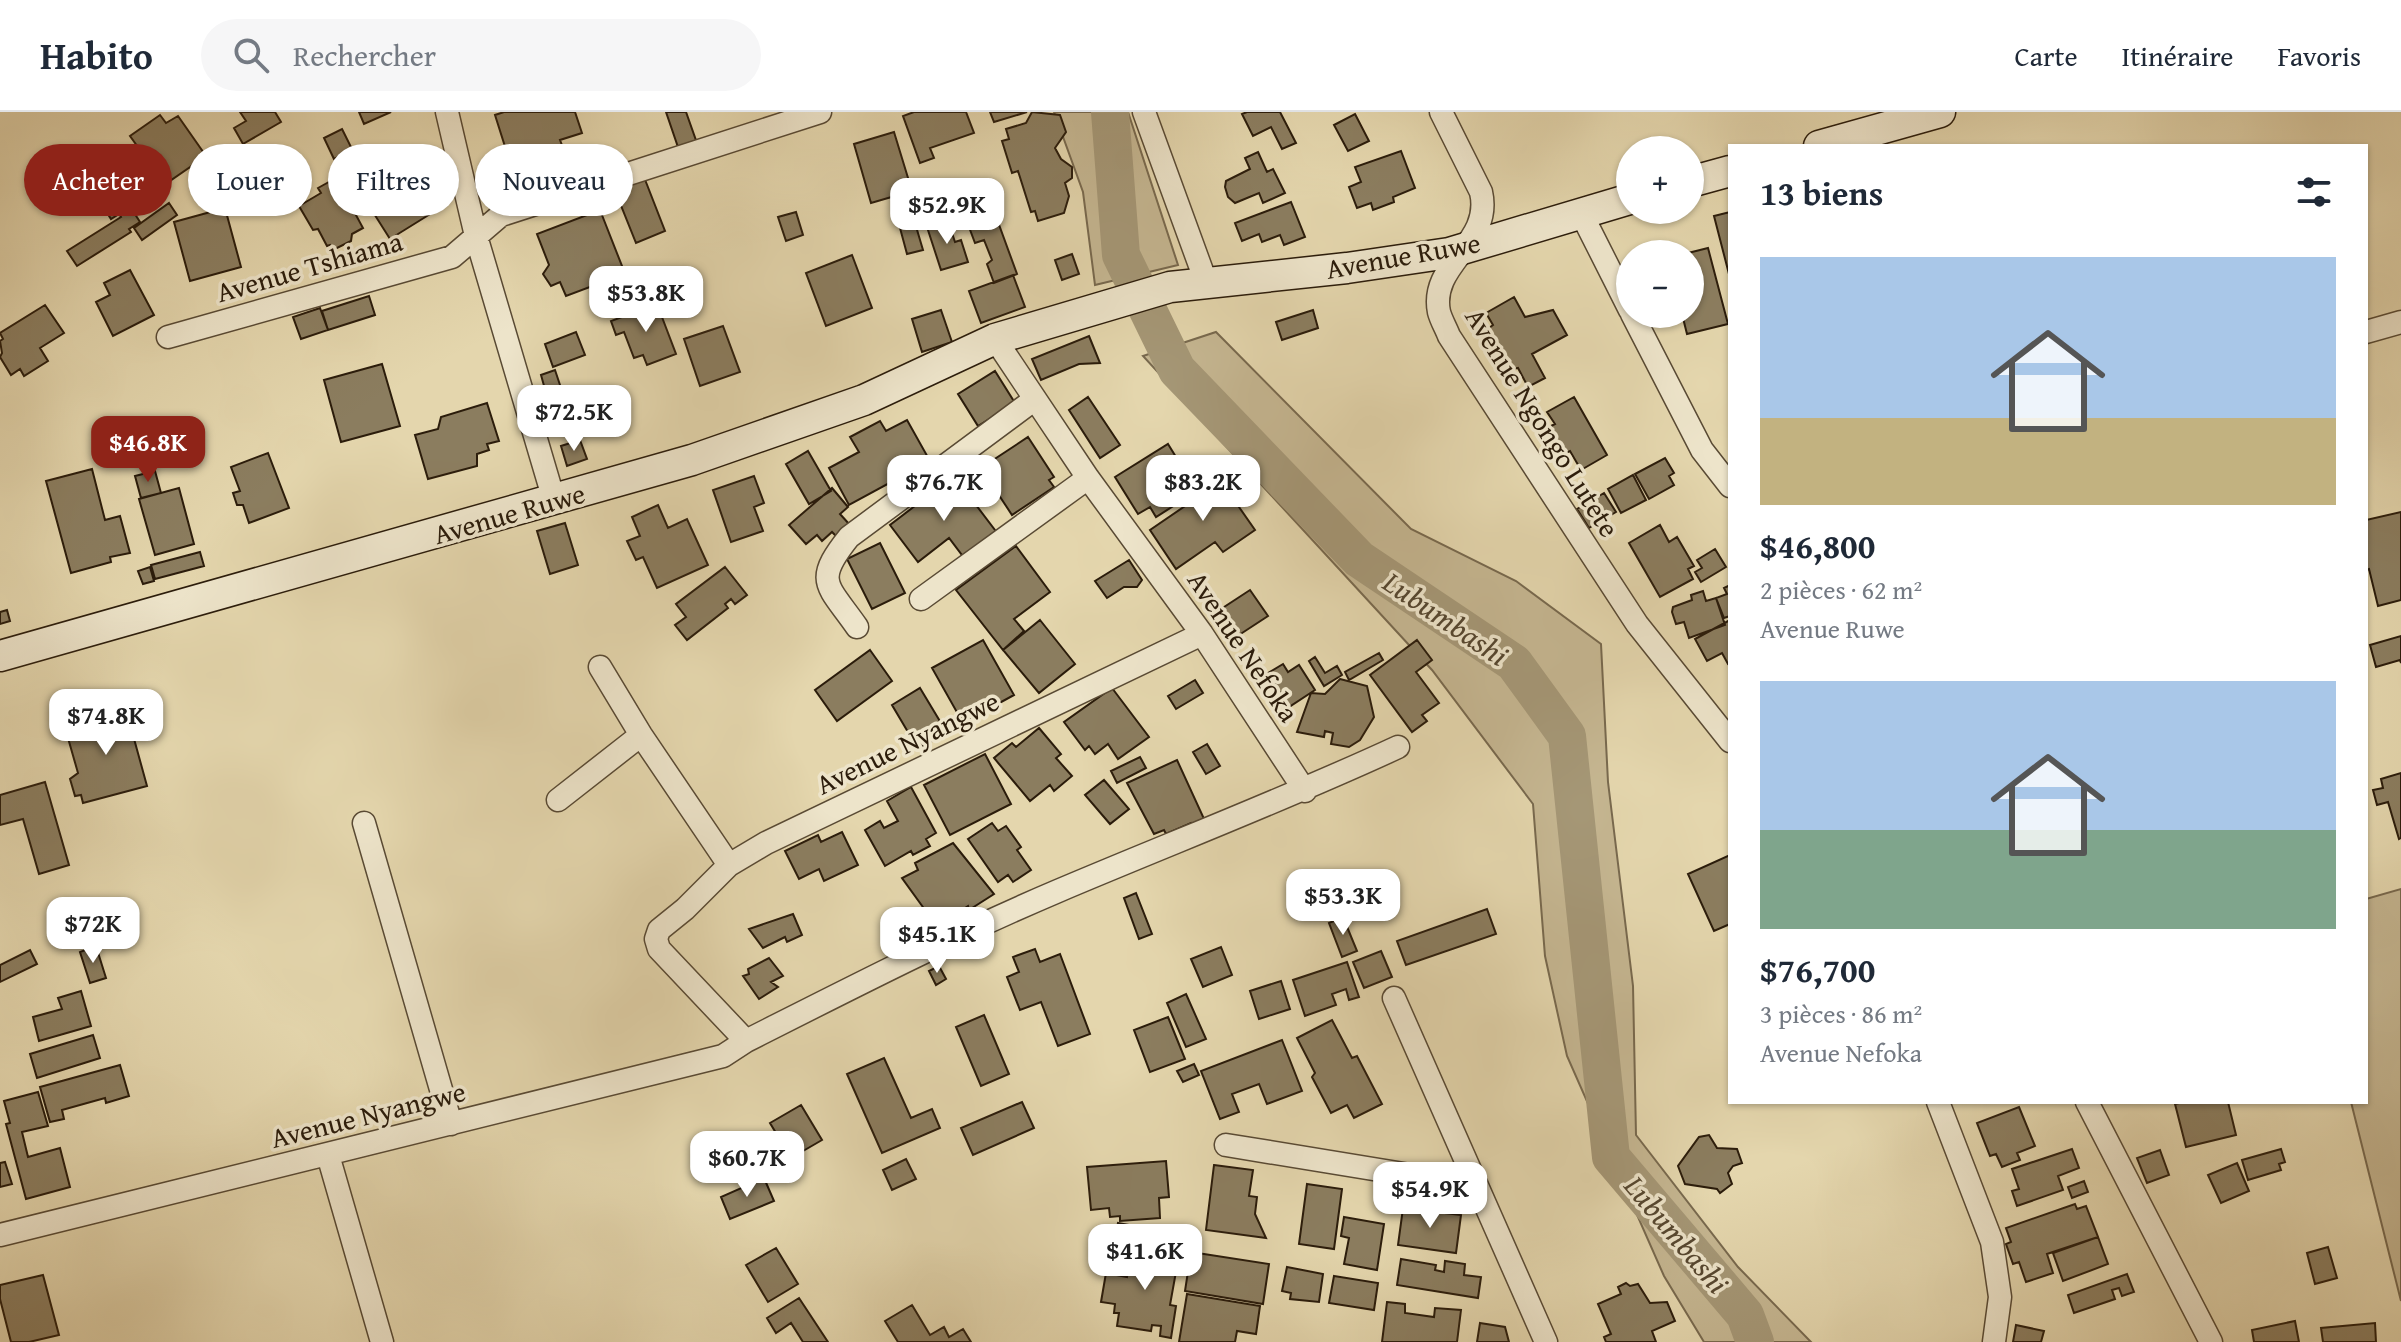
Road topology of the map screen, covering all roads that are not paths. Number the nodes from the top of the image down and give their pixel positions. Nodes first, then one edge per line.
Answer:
1 (447, 112) edge
2 (820, 112) edge
3 (1144, 112) edge
4 (1441, 112) edge
5 (1940, 112) edge
6 (1826, 144) edge
7 (1728, 172) edge
8 (1704, 178) edge
9 (1616, 203) edge
10 (1581, 213) junction
11 (476, 236) junction
12 (1467, 248) junction
13 (1206, 282) junction
14 (1616, 282) edge
15 (2401, 322) edge
16 (1639, 328) edge
17 (2368, 331) edge
18 (168, 337) dead end
19 (995, 339) junction
20 (1035, 399) junction
21 (1088, 478) junction
22 (1728, 483) edge
23 (554, 500) junction
24 (921, 599) dead end
25 (857, 627) dead end
26 (1202, 634) junction
27 (0, 656) edge
28 (600, 667) dead end
29 (641, 735) junction
30 (1728, 738) edge
31 (1398, 747) dead end
32 (1305, 791) junction
33 (558, 800) dead end
34 (364, 823) dead end
35 (729, 865) junction
36 (1394, 998) dead end
37 (746, 1041) junction
38 (1939, 1104) edge
39 (2088, 1104) edge
40 (451, 1124) junction
41 (1226, 1145) dead end
42 (328, 1155) junction
43 (1477, 1186) junction
44 (0, 1235) edge
45 (382, 1342) edge
46 (1546, 1342) edge
47 (1994, 1342) edge
48 (2211, 1342) edge

1 - 11 street
2 - 11 street, Avenue Tshiama
3 - 13 street
4 - 12 street, Avenue Ngongo Lutete
5 - 6 street
7 - 8 street
9 - 10 street, Avenue Ruwe
10 - 12 street, Avenue Ruwe
10 - 14 street
11 - 18 street, Avenue Tshiama
11 - 23 street
12 - 13 street, Avenue Ruwe
12 - 30 street, Avenue Ngongo Lutete
13 - 19 street, Avenue Ruwe
15 - 17 street
16 - 22 street
19 - 20 street, Avenue Nefoka
19 - 23 street, Avenue Ruwe
20 - 21 street, Avenue Nefoka
20 - 25 street
21 - 24 street
21 - 26 street, Avenue Nefoka
23 - 27 street, Avenue Ruwe
26 - 32 street, Avenue Nefoka
26 - 35 street, Avenue Nyangwe
28 - 29 street
29 - 33 street
29 - 35 street
31 - 32 street, Avenue Nyangwe
32 - 37 street, Avenue Nyangwe
34 - 40 street
35 - 37 street, Avenue Nyangwe
36 - 43 street
37 - 40 street, Avenue Nyangwe
38 - 47 street
39 - 48 street
40 - 42 street, Avenue Nyangwe
41 - 43 street
42 - 44 street, Avenue Nyangwe
42 - 45 street
43 - 46 street

